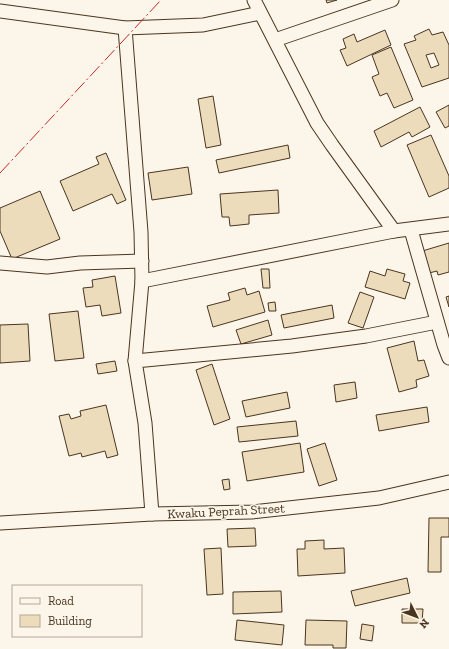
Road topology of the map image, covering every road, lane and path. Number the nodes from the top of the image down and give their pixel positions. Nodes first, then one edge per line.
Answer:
1 (254, 0) edge
2 (392, 0) edge
3 (0, 11) edge
4 (260, 12) junction
5 (125, 28) junction
6 (275, 40) junction
7 (449, 224) edge
8 (412, 230) junction
9 (394, 231) junction
10 (142, 261) junction
11 (0, 263) edge
12 (142, 281) junction
13 (437, 322) junction
14 (449, 358) edge
15 (135, 361) junction
16 (449, 482) edge
17 (152, 514) junction
18 (0, 523) edge

1 - 4 street
2 - 6 street
3 - 5 street
4 - 5 street
4 - 6 street
5 - 10 street
6 - 9 street
7 - 8 street
8 - 9 street
8 - 13 street
9 - 12 street
10 - 11 street
10 - 12 street
12 - 15 street
13 - 14 street
13 - 15 street
15 - 17 street
16 - 17 street, Kwaku Peprah Street
17 - 18 street, Kwaku Peprah Street

